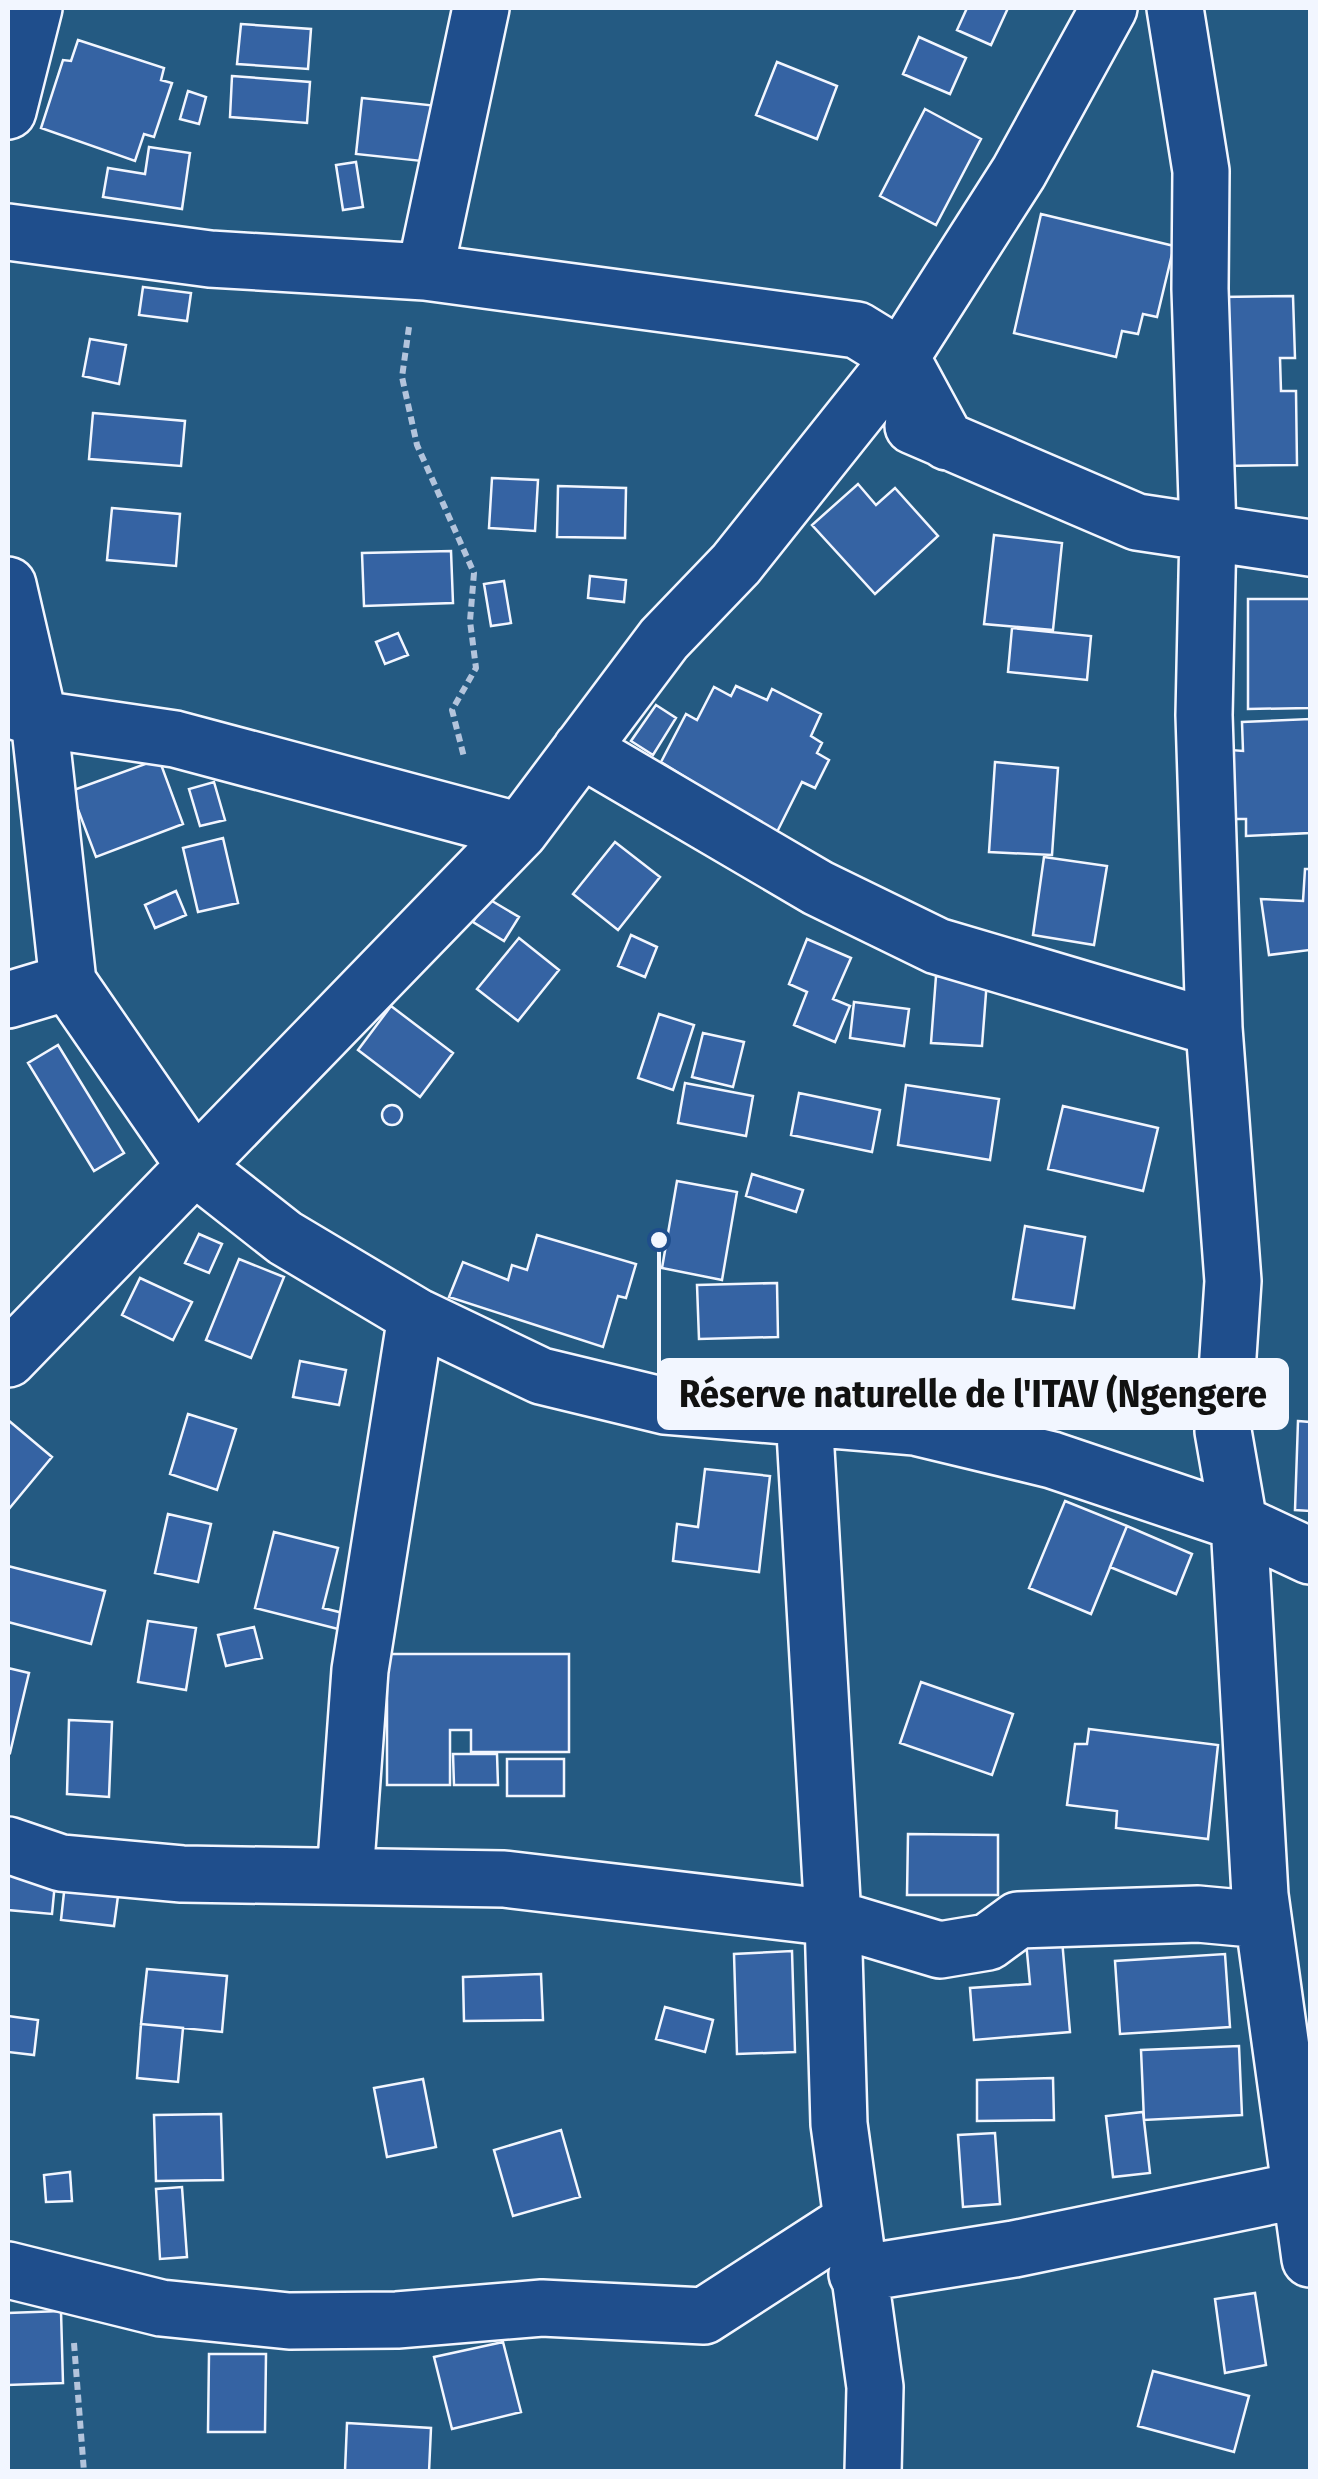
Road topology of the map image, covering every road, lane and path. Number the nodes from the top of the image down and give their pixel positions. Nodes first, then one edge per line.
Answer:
1 (34, 8) edge
2 (481, 8) edge
3 (1109, 8) edge
4 (1175, 8) edge
5 (8, 110) edge
6 (8, 232) edge
7 (421, 272) junction
8 (901, 357) junction
9 (865, 403) junction
10 (947, 442) junction
11 (1208, 530) junction
12 (1310, 548) edge
13 (8, 585) edge
14 (23, 714) edge
15 (580, 749) junction
16 (500, 826) junction
17 (68, 982) junction
18 (8, 1000) edge
19 (1214, 1028) junction
20 (196, 1168) junction
21 (416, 1316) junction
22 (8, 1359) edge
23 (804, 1415) junction
24 (1240, 1524) junction
25 (1310, 1556) edge
26 (8, 1846) edge
27 (345, 1876) junction
28 (833, 1918) junction
29 (1264, 1920) junction
30 (1307, 2188) edge
31 (854, 2248) junction
32 (1310, 2259) edge
33 (8, 2270) edge
34 (67, 2284) junction
35 (84, 2472) edge
36 (873, 2472) edge

1 - 5 street
2 - 7 street
3 - 8 street
4 - 11 street
6 - 7 street
7 - 8 street
7 - 16 path
8 - 9 street
8 - 10 street
9 - 10 street
9 - 15 street
10 - 11 street
11 - 12 street
11 - 19 street
13 - 14 street
14 - 16 street
14 - 17 street
15 - 16 street
15 - 19 street
16 - 20 street
17 - 18 street
17 - 20 street
19 - 24 street
20 - 21 street
20 - 22 street
21 - 23 street
21 - 27 street
23 - 24 street
23 - 28 street
24 - 25 street
24 - 29 street
26 - 27 street
27 - 28 street
28 - 29 street
28 - 31 street
29 - 30 street
30 - 31 street
30 - 32 street
31 - 34 street
31 - 36 street
33 - 34 street
34 - 35 path

